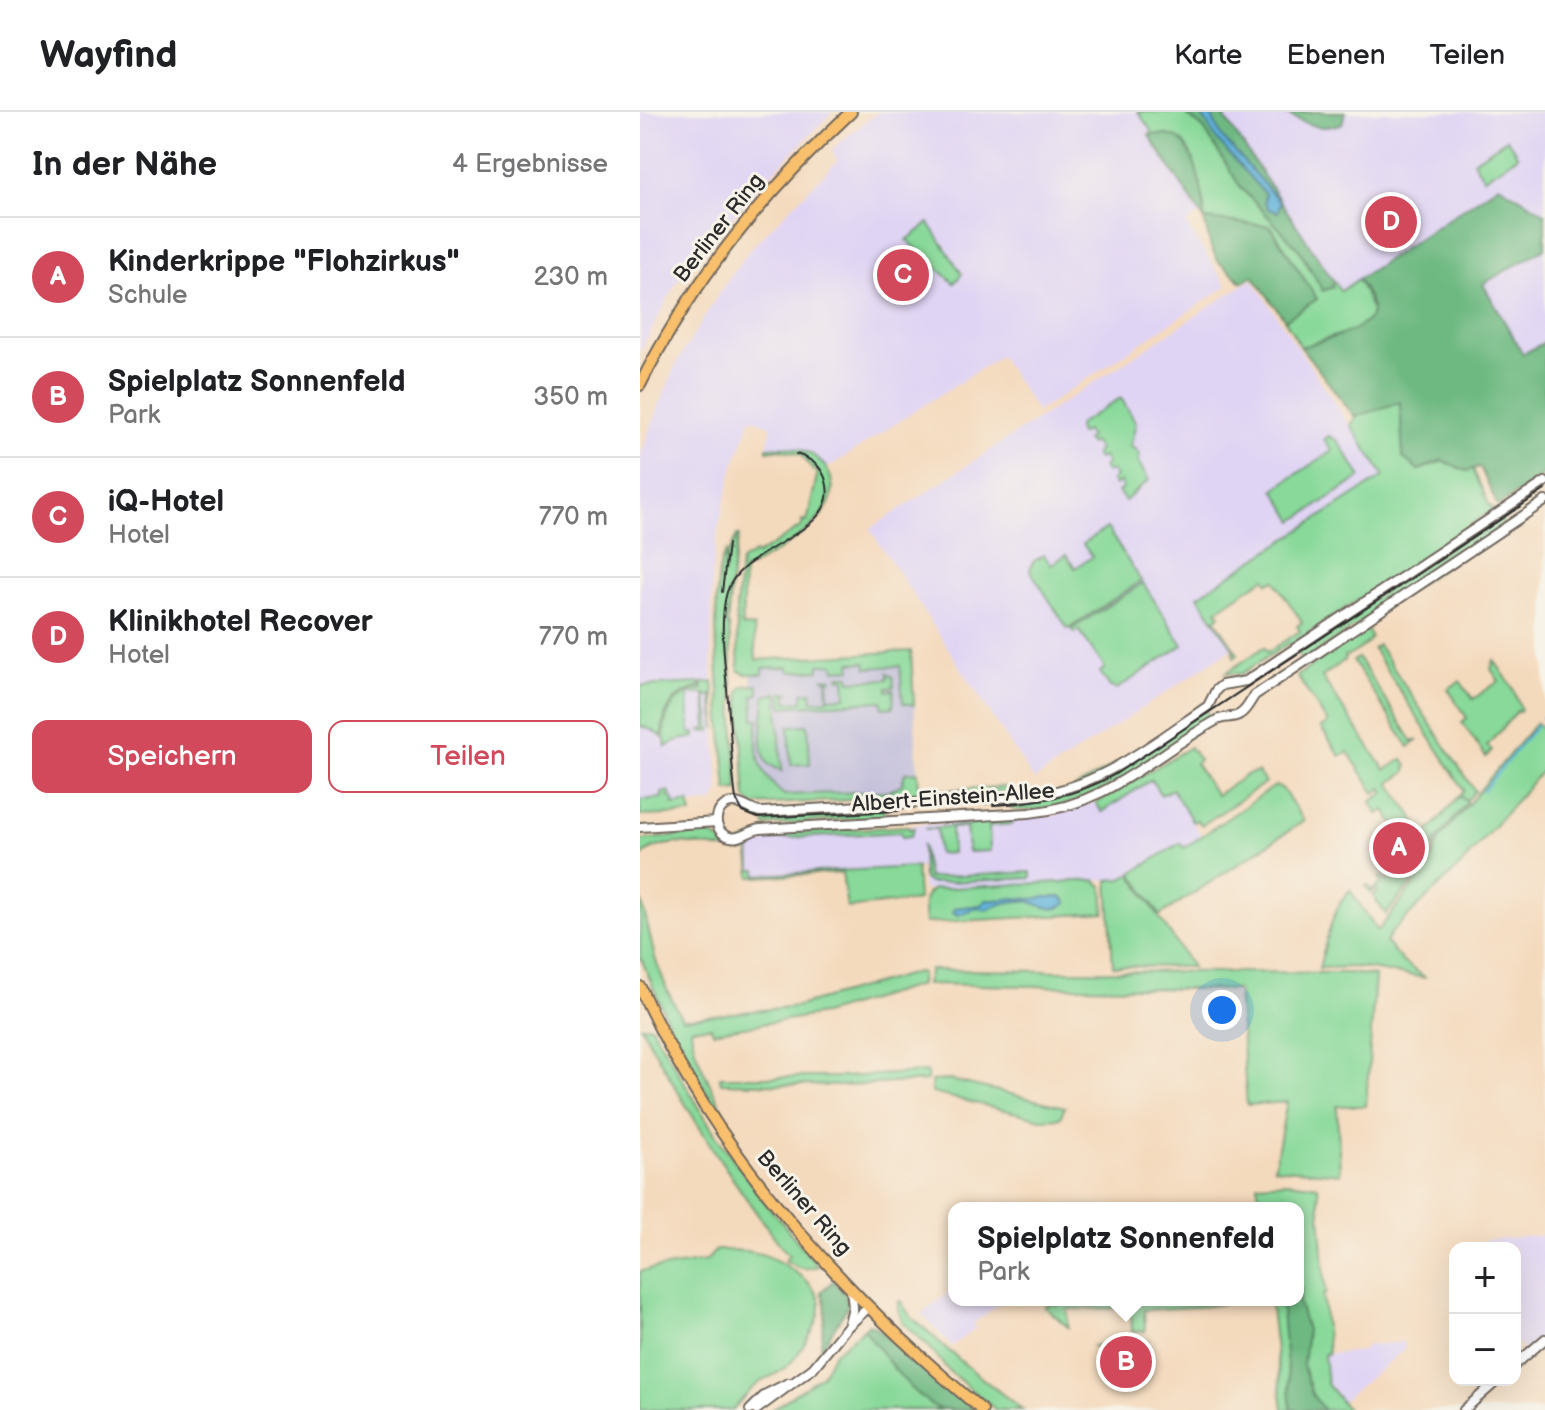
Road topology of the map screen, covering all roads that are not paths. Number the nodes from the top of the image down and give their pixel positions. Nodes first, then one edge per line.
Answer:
1 (851, 112) edge
2 (640, 385) edge
3 (1545, 482) edge
4 (1545, 501) edge
5 (1236, 683) junction
6 (1214, 698) junction
7 (1248, 704) junction
8 (1227, 717) junction
9 (747, 809) junction
10 (716, 822) junction
11 (641, 827) edge
12 (747, 832) junction
13 (640, 987) edge
14 (851, 1287) junction
15 (869, 1307) junction
16 (849, 1324) junction
17 (1545, 1339) edge
18 (1521, 1360) edge
19 (793, 1382) junction
20 (1491, 1386) edge
21 (750, 1410) edge
22 (756, 1410) edge
23 (982, 1410) edge
24 (1464, 1410) edge

1 - 2 main road, Berliner Ring
3 - 5 street, Albert-Einstein-Allee
4 - 7 street, Albert-Einstein-Allee
5 - 6 street, Albert-Einstein-Allee
5 - 7 street
6 - 8 street
6 - 9 street, Albert-Einstein-Allee
7 - 8 street, Albert-Einstein-Allee
8 - 12 street, Albert-Einstein-Allee
9 - 10 street, Albert-Einstein-Allee
9 - 12 street
10 - 11 street, Albert-Einstein-Allee
10 - 12 street, Albert-Einstein-Allee
13 - 14 main road, Berliner Ring
14 - 15 main road, Berliner Ring
14 - 16 street
15 - 16 street
15 - 23 main road, Berliner Ring
16 - 19 street
17 - 18 street
19 - 21 street
19 - 22 street
20 - 24 street

